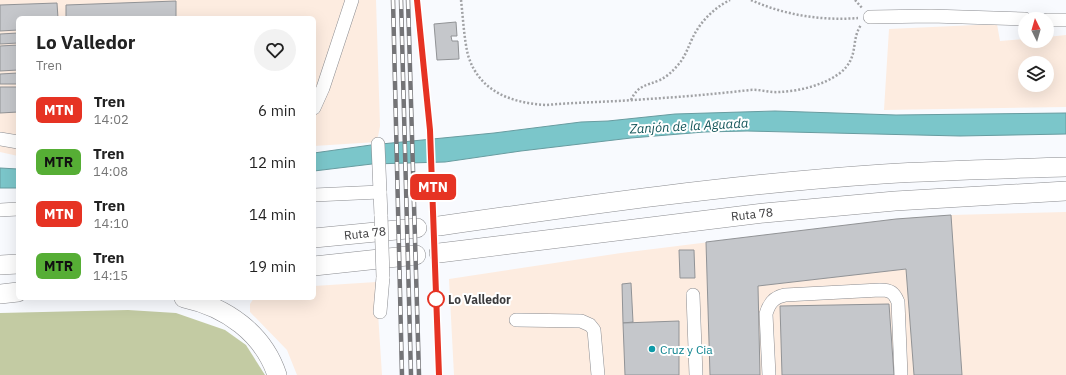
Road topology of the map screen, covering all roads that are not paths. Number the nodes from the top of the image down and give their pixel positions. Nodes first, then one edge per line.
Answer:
1 (352, 0) edge
2 (870, 17) road end
3 (1018, 19) edge
4 (1054, 20) edge
5 (1066, 20) edge
6 (316, 104) edge
7 (0, 139) edge
8 (16, 142) edge
9 (378, 144) dead end
10 (1066, 167) edge
11 (1066, 191) edge
12 (380, 192) junction
13 (316, 196) edge
14 (16, 209) edge
15 (0, 210) edge
16 (439, 226) dead end
17 (417, 228) dead end
18 (316, 238) edge
19 (439, 253) dead end
20 (416, 255) dead end
21 (16, 264) edge
22 (0, 265) edge
23 (316, 266) edge
24 (16, 292) edge
25 (0, 294) edge
26 (693, 295) dead end
27 (192, 300) edge
28 (380, 312) dead end
29 (516, 320) dead end
30 (278, 375) edge
31 (598, 375) edge
32 (696, 375) edge
33 (768, 375) edge
34 (901, 375) edge

1 - 6 lane
2 - 3 lane
4 - 5 lane
7 - 8 lane
9 - 12 lane
10 - 16 highway
11 - 19 highway, Ruta 78
12 - 13 lane
12 - 28 lane, bridge
14 - 15 lane
17 - 18 highway, Ruta 78
20 - 23 highway
21 - 22 highway
24 - 25 highway
26 - 32 lane
27 - 30 highway
29 - 31 lane
33 - 34 lane

